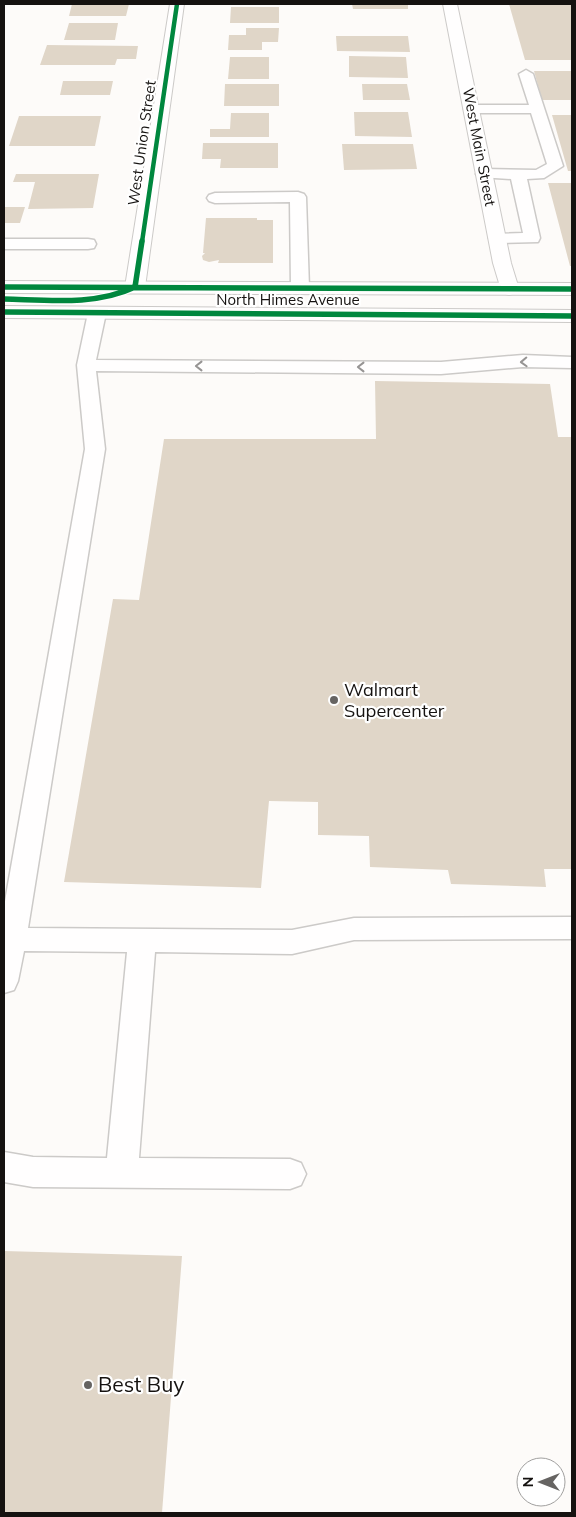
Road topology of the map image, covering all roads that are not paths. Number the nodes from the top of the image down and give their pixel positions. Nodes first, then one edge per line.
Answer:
1 (177, 4) edge
2 (450, 4) edge
3 (526, 74) dead end
4 (471, 109) junction
5 (537, 109) junction
6 (484, 174) junction
7 (518, 174) junction
8 (215, 198) dead end
9 (497, 238) junction
10 (4, 244) edge
11 (88, 244) dead end
12 (4, 287) edge
13 (135, 287) junction
14 (300, 288) junction
15 (413, 289) junction
16 (509, 289) junction
17 (572, 290) edge
18 (4, 299) edge
19 (4, 312) edge
20 (96, 313) junction
21 (572, 316) edge
22 (572, 362) edge
23 (86, 366) junction
24 (572, 928) edge
25 (12, 939) junction
26 (142, 940) junction
27 (4, 981) edge
28 (4, 1167) edge
29 (122, 1172) junction
30 (290, 1174) dead end

1 - 13 street, West Union Street
2 - 4 street, West Main Street
3 - 5 lane
4 - 5 lane
4 - 6 street, West Main Street
5 - 7 lane
6 - 7 lane
6 - 9 street, West Main Street
7 - 9 lane
8 - 14 lane
9 - 16 street, West Main Street
10 - 11 lane
12 - 13 street, North Himes Avenue
13 - 14 street, North Himes Avenue
13 - 18 street
14 - 15 street, North Himes Avenue
15 - 16 street, North Himes Avenue
15 - 20 street
16 - 17 street, North Himes Avenue
19 - 20 street, North Himes Avenue
20 - 21 street, North Himes Avenue
20 - 23 lane
22 -> 23 lane
23 - 25 lane
24 - 26 lane
25 - 26 lane
25 - 27 lane
26 - 29 lane
28 - 29 lane
29 - 30 lane

